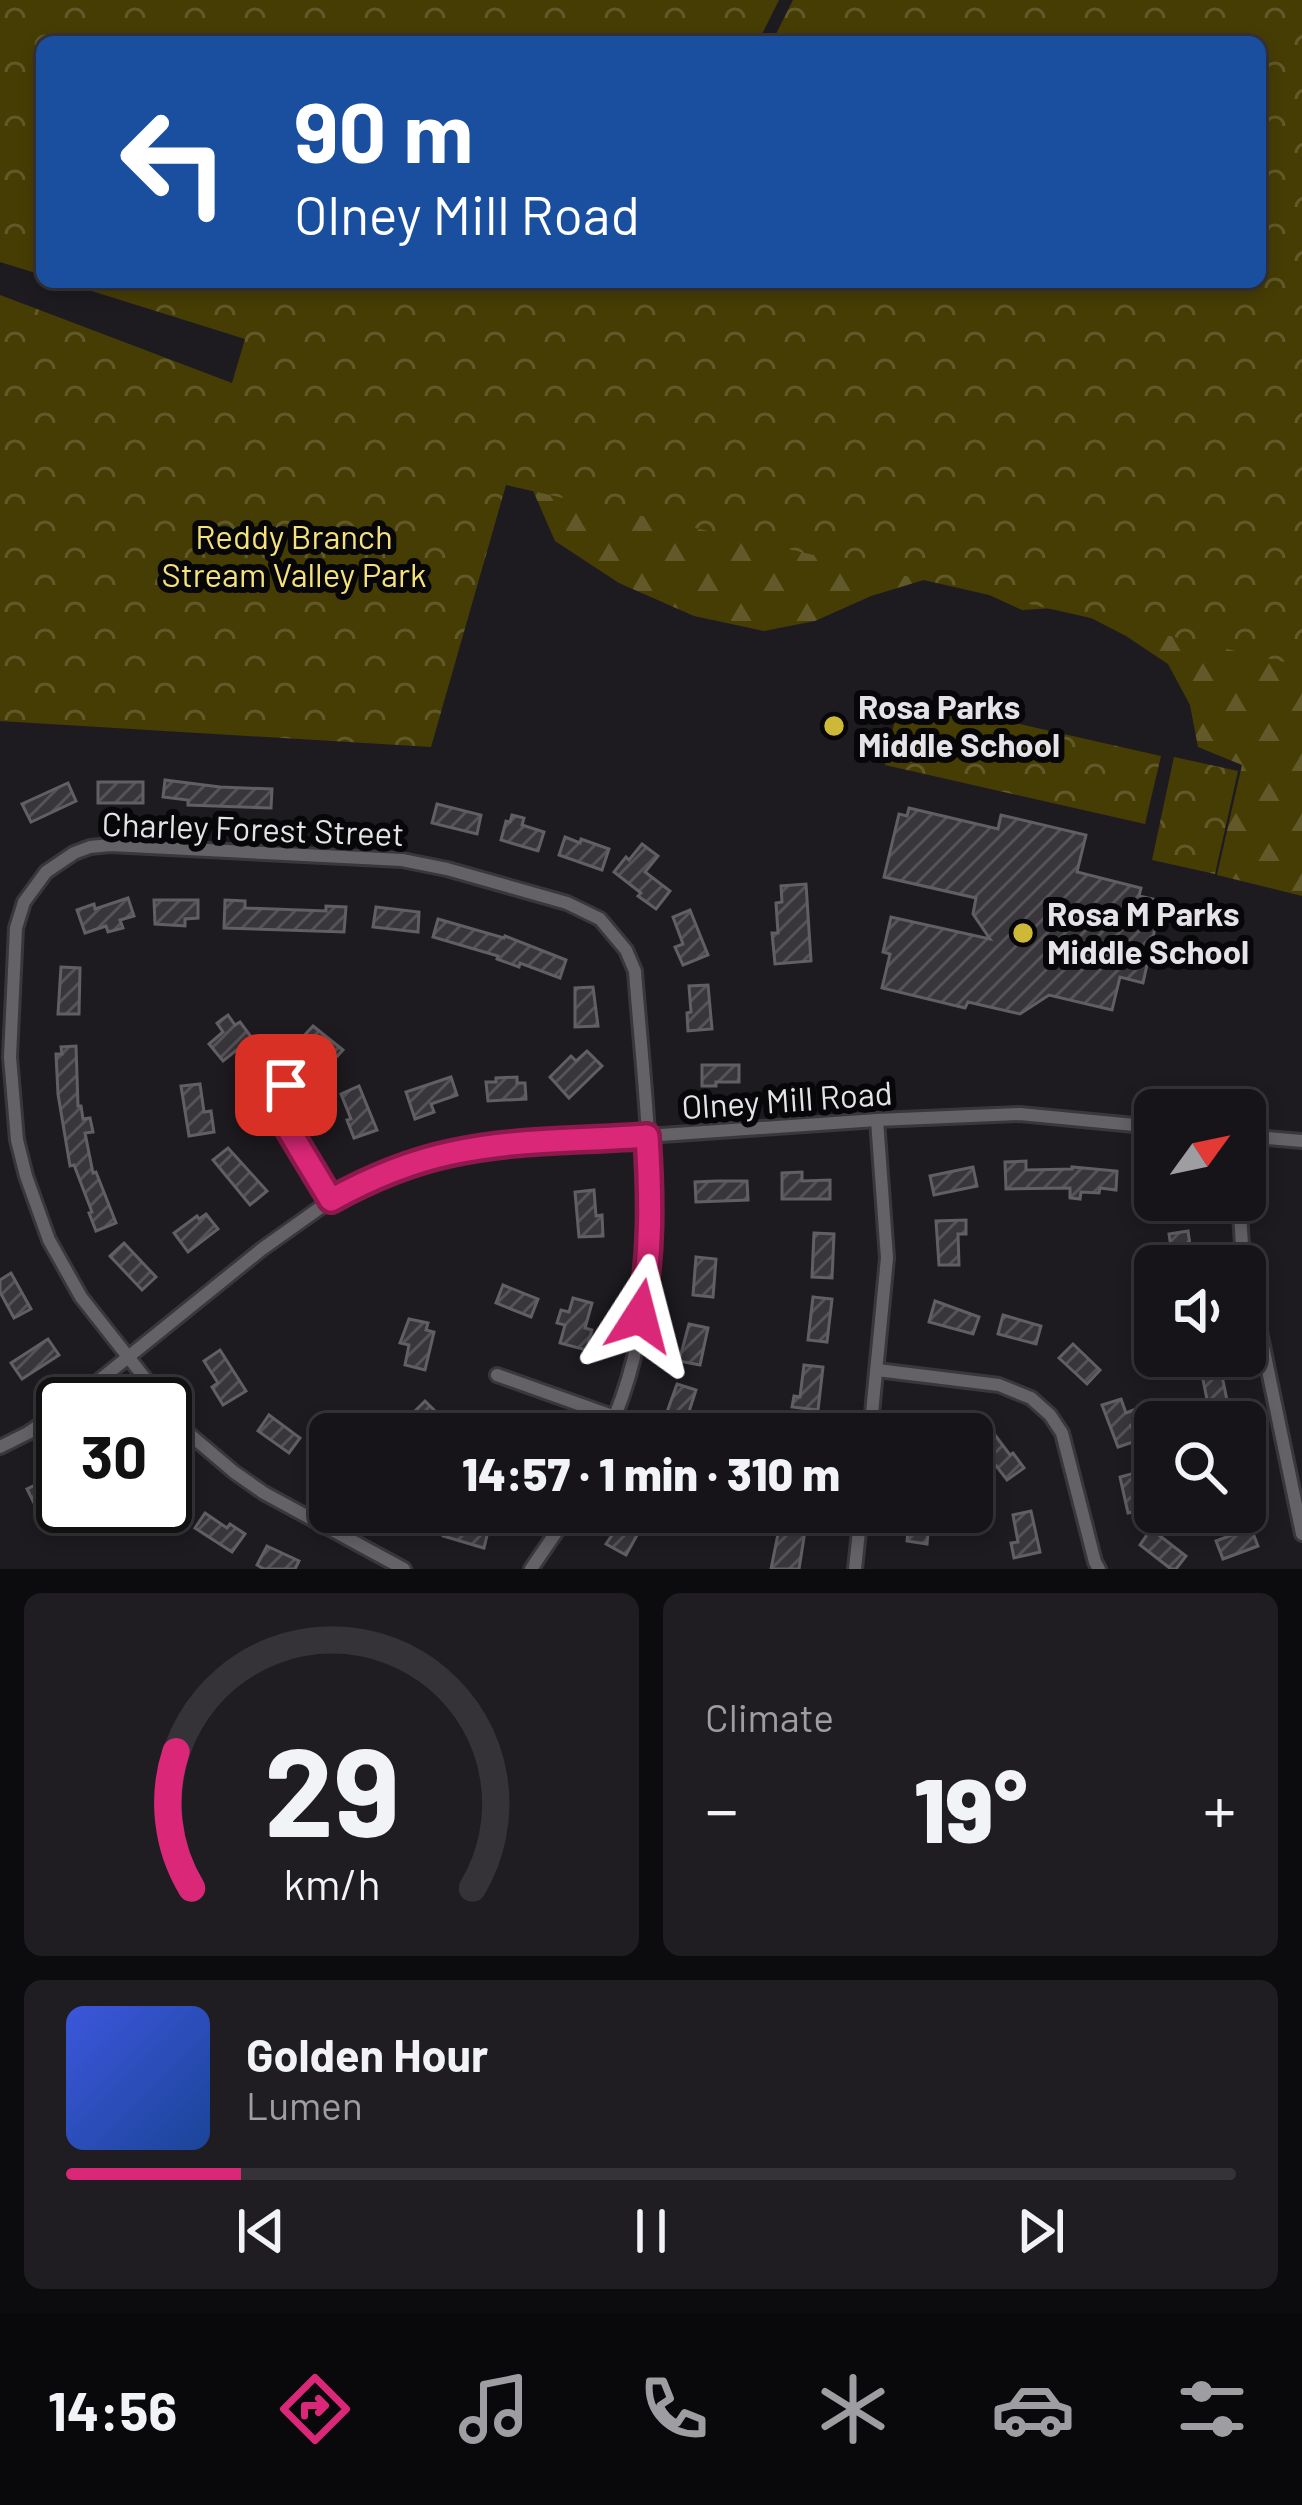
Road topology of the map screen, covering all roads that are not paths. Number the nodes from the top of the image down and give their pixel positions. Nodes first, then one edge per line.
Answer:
1 (281, 1117) dead end
2 (877, 1120) junction
3 (1134, 1125) edge
4 (647, 1136) junction
5 (1266, 1138) edge
6 (1302, 1141) edge
7 (331, 1200) junction
8 (1240, 1221) edge
9 (127, 1357) junction
10 (877, 1370) junction
11 (497, 1375) dead end
12 (103, 1377) edge
13 (604, 1413) edge
14 (616, 1413) edge
15 (872, 1413) edge
16 (36, 1428) edge
17 (0, 1447) edge
18 (556, 1533) edge
19 (858, 1533) edge
20 (1302, 1534) edge
21 (404, 1569) edge
22 (531, 1569) edge
23 (854, 1569) edge
24 (1100, 1569) edge

1 - 7 street
2 - 3 street, Olney Mill Road
2 - 4 street, Olney Mill Road
2 - 10 street
4 - 7 street, Olney Mill Road
4 - 9 street, Charley Forest Street
4 - 14 street, Charley Forest Street
5 - 6 street
7 - 9 street, Olney Mill Road
8 - 20 street
9 - 12 street, Olney Mill Road
9 - 21 street, Charley Forest Street
10 - 15 street
10 - 24 street
11 - 13 street
16 - 17 street, Olney Mill Road
18 - 22 street
19 - 23 street

